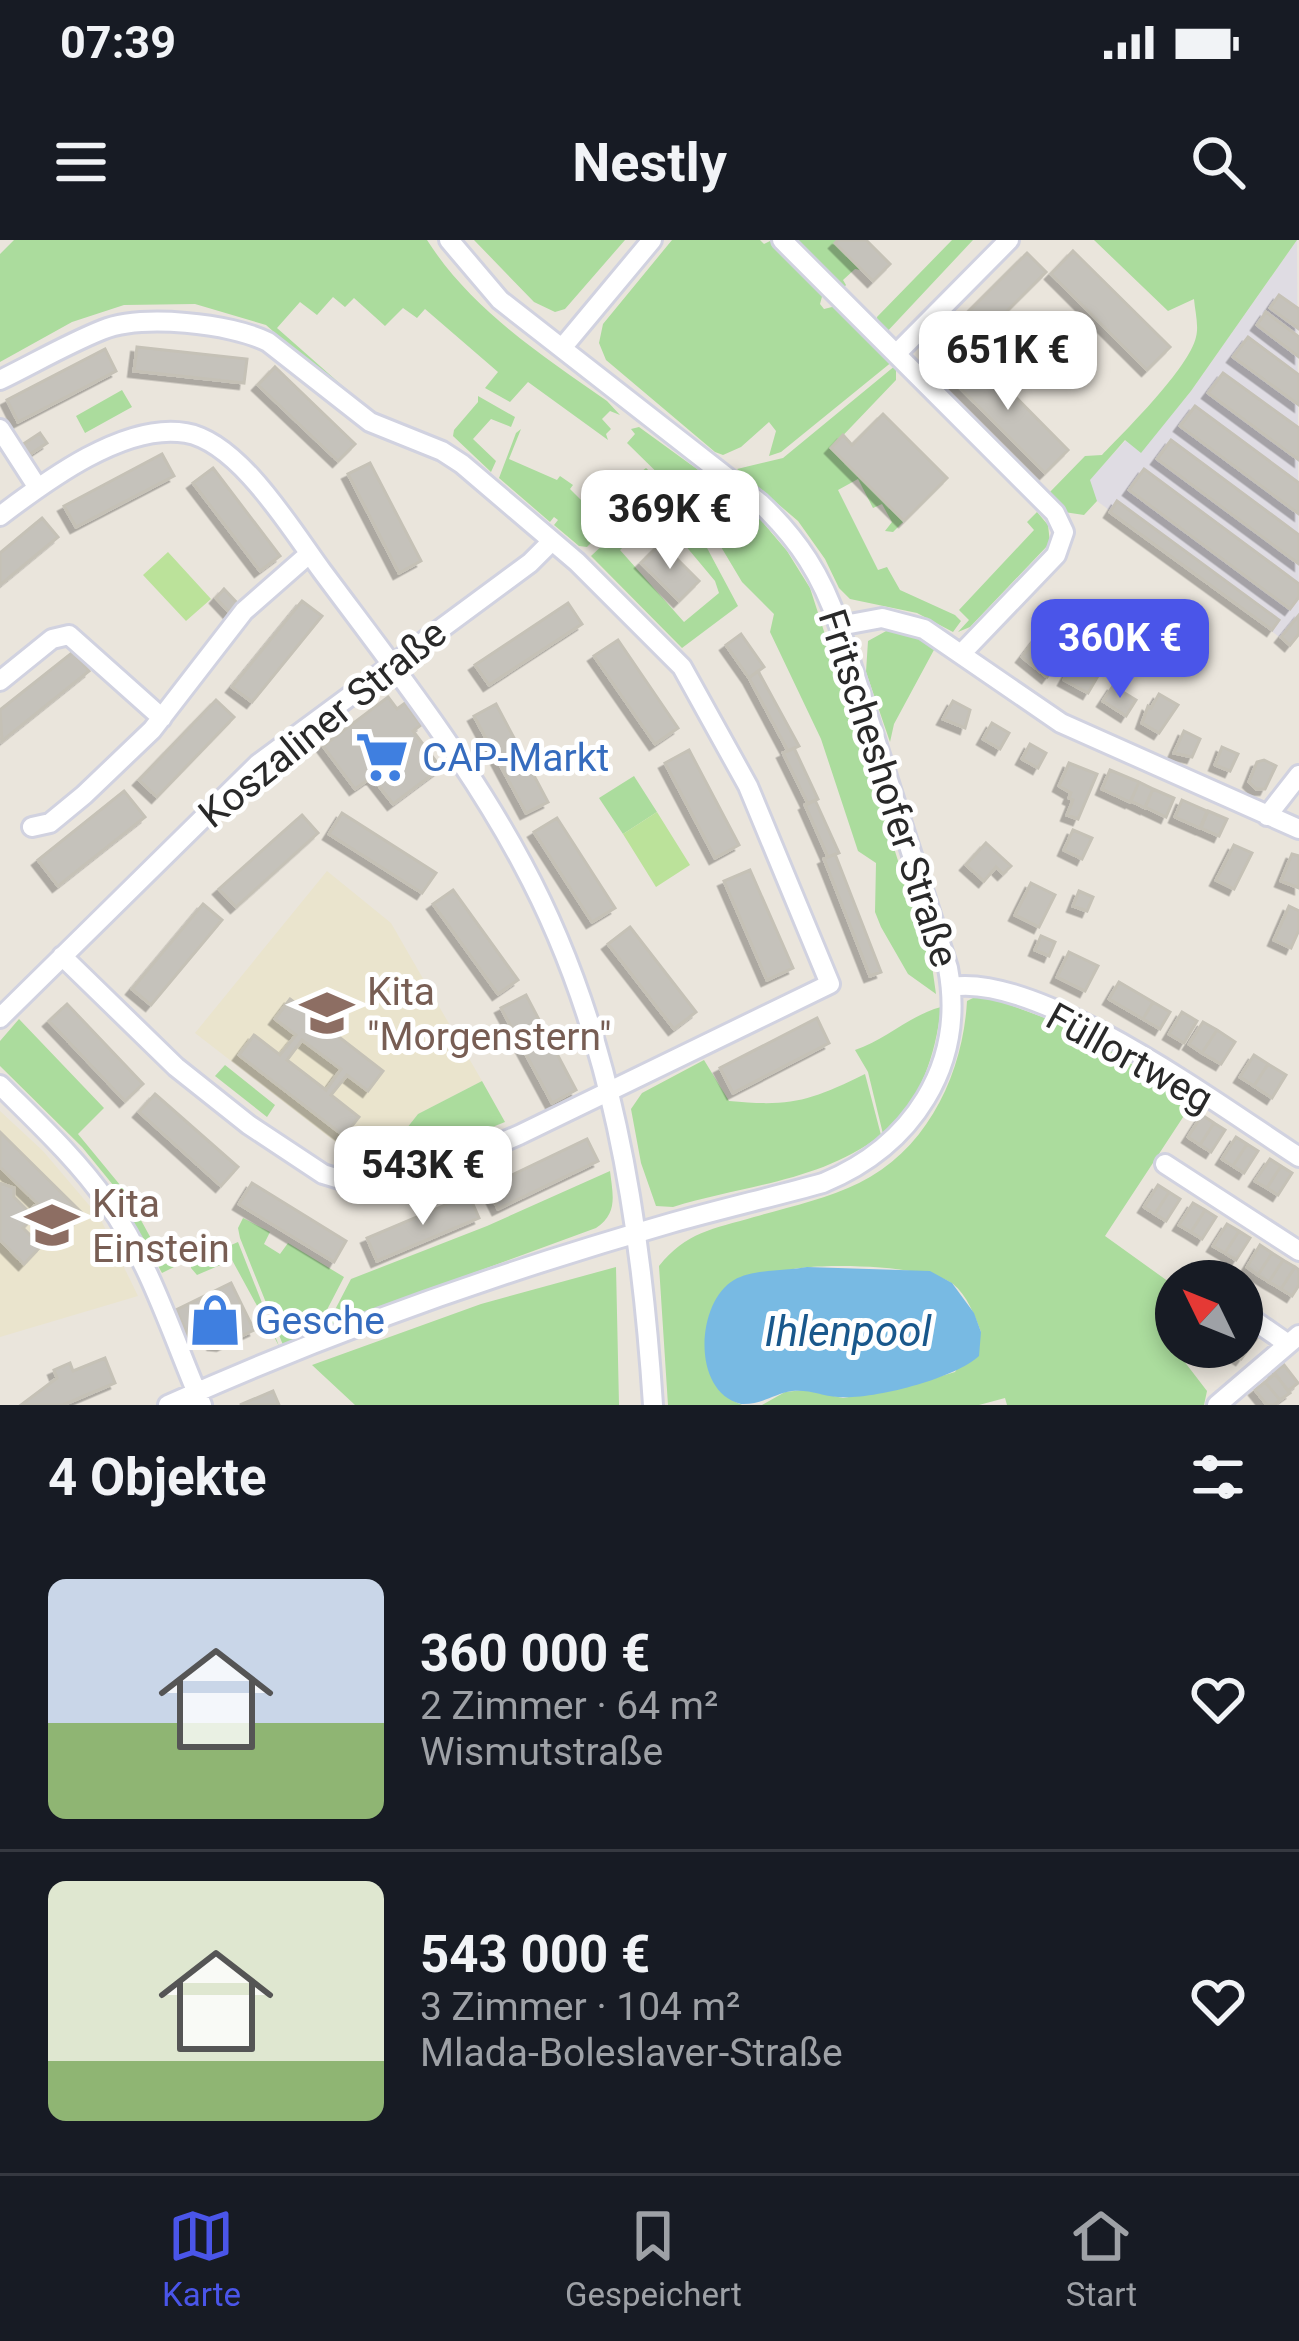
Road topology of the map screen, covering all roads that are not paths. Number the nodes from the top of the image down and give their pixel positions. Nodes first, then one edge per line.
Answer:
1 (449, 240) edge
2 (652, 240) edge
3 (782, 240) edge
4 (1001, 243) edge
5 (562, 347) junction
6 (896, 354) junction
7 (0, 380) edge
8 (0, 429) edge
9 (38, 488) junction
10 (0, 516) edge
11 (552, 541) junction
12 (309, 554) junction
13 (839, 626) junction
14 (961, 654) junction
15 (391, 663) junction
16 (0, 681) edge
17 (162, 718) junction
18 (1299, 775) edge
19 (1267, 816) junction
20 (32, 827) dead end
21 (1299, 829) edge
22 (62, 956) junction
23 (952, 987) junction
24 (0, 1018) edge
25 (0, 1085) edge
26 (609, 1093) junction
27 (1299, 1157) edge
28 (1165, 1164) dead end
29 (637, 1233) junction
30 (1299, 1251) edge
31 (1263, 1323) edge
32 (1293, 1339) edge
33 (199, 1399) edge
34 (168, 1405) edge
35 (652, 1405) edge
36 (1217, 1405) edge

1 - 5 street, Fritscheshofer Straße
2 - 5 street
3 - 6 street
4 - 6 street
5 - 13 street, Fritscheshofer Straße
6 - 14 street
7 - 11 street
8 - 9 street
9 - 10 street
9 - 12 street
11 - 15 street, Koszaliner Straße
11 - 26 street
12 - 15 street
12 - 17 street
13 - 14 street
13 - 23 street, Fritscheshofer Straße
14 - 19 street
15 - 22 street, Koszaliner Straße
15 - 26 street
16 - 17 street
17 - 20 street
18 - 19 street
19 - 21 street
22 - 24 street, Koszaliner Straße
22 - 26 street
23 - 27 street, Füllortweg
23 - 29 street, Fritscheshofer Straße
25 - 33 street
26 - 29 street
28 - 30 street
29 - 33 street, Fritscheshofer Straße
29 - 35 street
31 - 32 street
32 - 36 street
33 - 34 street, Fritscheshofer Straße

